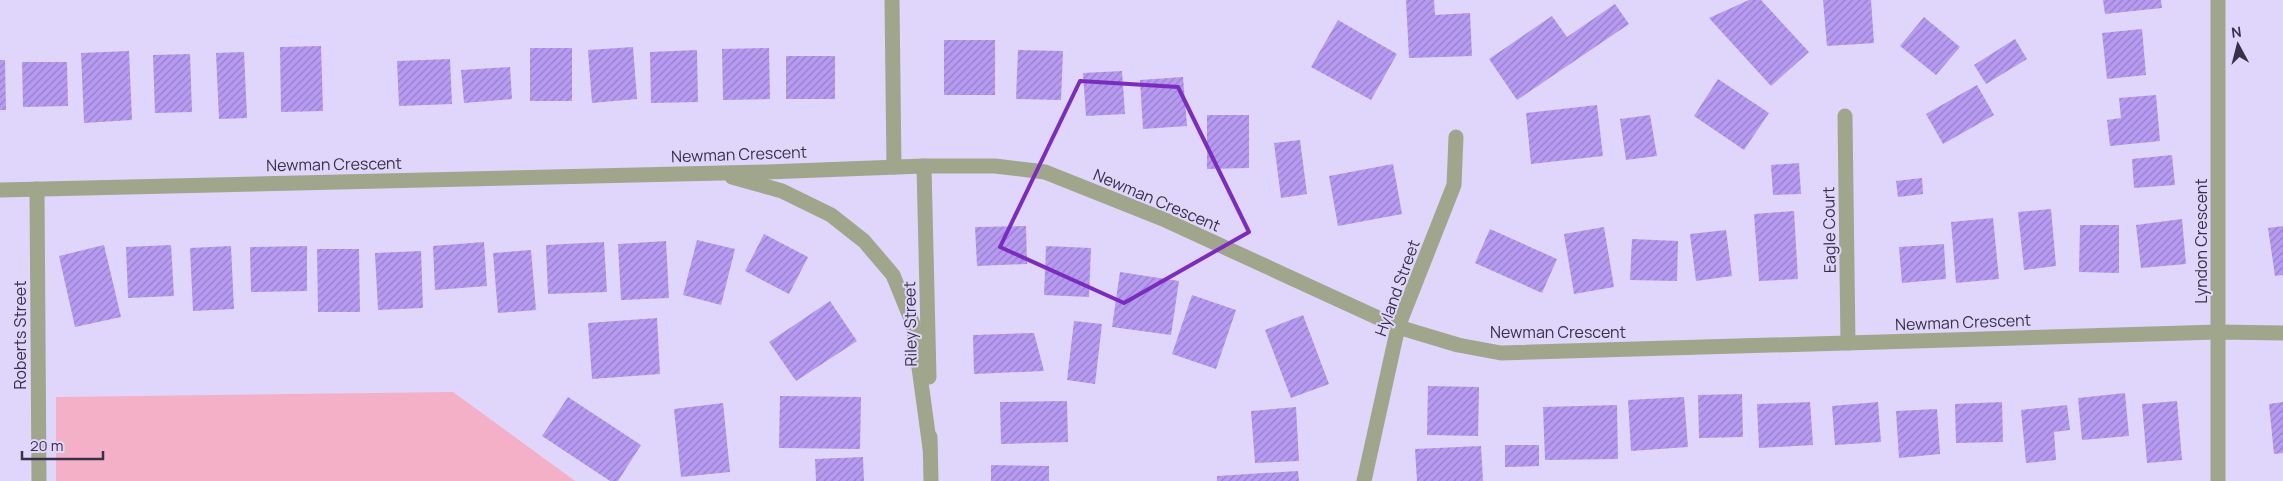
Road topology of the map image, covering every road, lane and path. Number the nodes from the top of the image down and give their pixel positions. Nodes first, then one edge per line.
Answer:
1 (892, 0) edge
2 (2218, 0) edge
3 (1845, 116) dead end
4 (1456, 137) dead end
5 (924, 166) junction
6 (894, 167) junction
7 (716, 173) junction
8 (37, 189) junction
9 (0, 190) edge
10 (1398, 327) junction
11 (2218, 332) junction
12 (2283, 333) edge
13 (1848, 343) junction
14 (930, 448) junction
15 (39, 481) edge
16 (931, 481) edge
17 (1364, 481) edge
18 (2218, 481) edge

1 - 6 street
2 - 11 street, Lyndon Crescent
3 - 13 street, Eagle Court
4 - 10 street, Hyland Street
5 - 6 street, Newman Crescent
5 - 10 street, Newman Crescent
5 - 14 street, Riley Street
6 - 7 street, Newman Crescent
7 - 8 street, Newman Crescent
7 - 14 street
8 - 9 street, Newman Crescent
8 - 15 street, Roberts Street
10 - 13 street, Newman Crescent
10 - 17 street, Hyland Street
11 - 12 street, Newman Crescent
11 - 13 street, Newman Crescent
11 - 18 street, Lyndon Crescent
14 - 16 street, Riley Street

